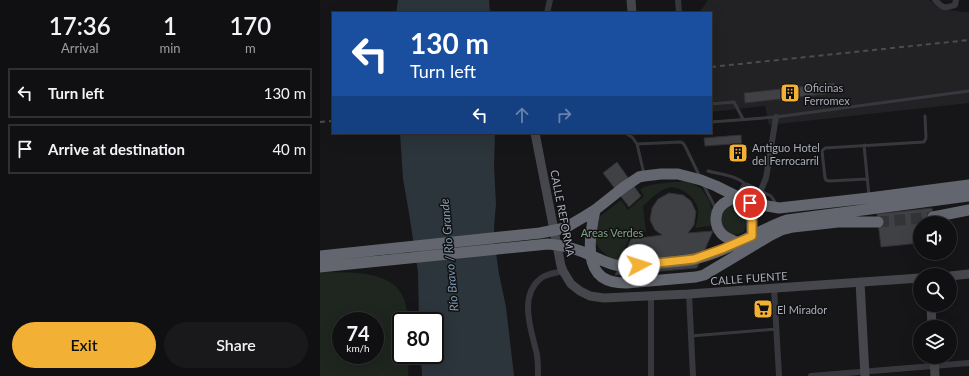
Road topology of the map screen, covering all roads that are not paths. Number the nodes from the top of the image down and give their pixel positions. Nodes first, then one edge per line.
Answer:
1 (550, 0) edge
2 (631, 0) edge
3 (678, 0) edge
4 (934, 0) edge
5 (956, 0) edge
6 (547, 12) edge
7 (632, 12) edge
8 (679, 12) edge
9 (969, 91) edge
10 (712, 104) edge
11 (776, 116) junction
12 (924, 116) dead end
13 (744, 119) junction
14 (712, 122) edge
15 (535, 134) edge
16 (627, 134) edge
17 (637, 144) junction
18 (864, 145) junction
19 (704, 175) junction
20 (644, 176) junction
21 (867, 179) junction
22 (745, 184) junction
23 (969, 185) edge
24 (761, 190) junction
25 (737, 196) junction
26 (969, 196) edge
27 (869, 198) junction
28 (750, 203) junction
29 (779, 208) junction
30 (595, 210) junction
31 (969, 210) edge
32 (717, 211) junction
33 (934, 216) tunnel mouth
34 (878, 222) tunnel mouth
35 (752, 236) junction
36 (738, 243) junction
37 (456, 248) junction
38 (591, 255) junction
39 (320, 256) edge
40 (320, 267) edge
41 (563, 271) junction
42 (969, 274) edge
43 (957, 275) edge
44 (913, 278) edge
45 (860, 282) junction
46 (774, 288) junction
47 (580, 291) joint
48 (689, 294) junction
49 (650, 296) junction
50 (776, 330) junction
51 (691, 336) junction
52 (969, 363) edge
53 (934, 366) edge
54 (865, 374) edge
55 (538, 376) edge
56 (651, 376) edge
57 (693, 376) edge
58 (779, 376) edge
59 (811, 376) edge

1 - 6 street
2 - 7 street
3 - 8 street
4 - 5 street
9 - 11 lane
10 - 13 lane
11 - 13 lane
11 - 24 street
12 - 18 lane
13 - 14 lane
15 - 41 street, CALLE REFORMA
16 - 17 lane
17 - 19 lane
17 - 20 lane
18 - 21 lane
18 - 21 lane
19 - 20 highway
19 - 22 lane
19 - 25 highway
19 - 32 lane
20 - 30 highway
21 - 27 lane
22 - 24 lane
22 - 25 lane
23 - 27 highway
24 - 29 lane
25 - 28 highway
25 - 32 highway
26 - 35 highway
27 - 29 highway
28 - 29 highway
28 - 35 highway
30 - 37 highway
30 - 38 highway
31 - 33 highway
32 - 36 highway
34 - 38 highway
35 - 36 highway
36 - 38 highway
37 - 38 highway
37 - 39 highway
37 - 40 highway
41 - 47 street, CALLE REFORMA
41 - 55 street
42 - 43 street
44 - 45 street, CALLE FUENTE
45 - 46 street, CALLE FUENTE
45 - 54 street
46 - 48 street, CALLE FUENTE
46 - 50 street
47 - 49 street, CALLE FUENTE
48 - 49 street, CALLE FUENTE
48 - 51 street
49 - 56 street
50 - 51 lane
50 - 58 street
51 - 57 street
52 - 53 street
53 - 54 street
54 - 59 street

